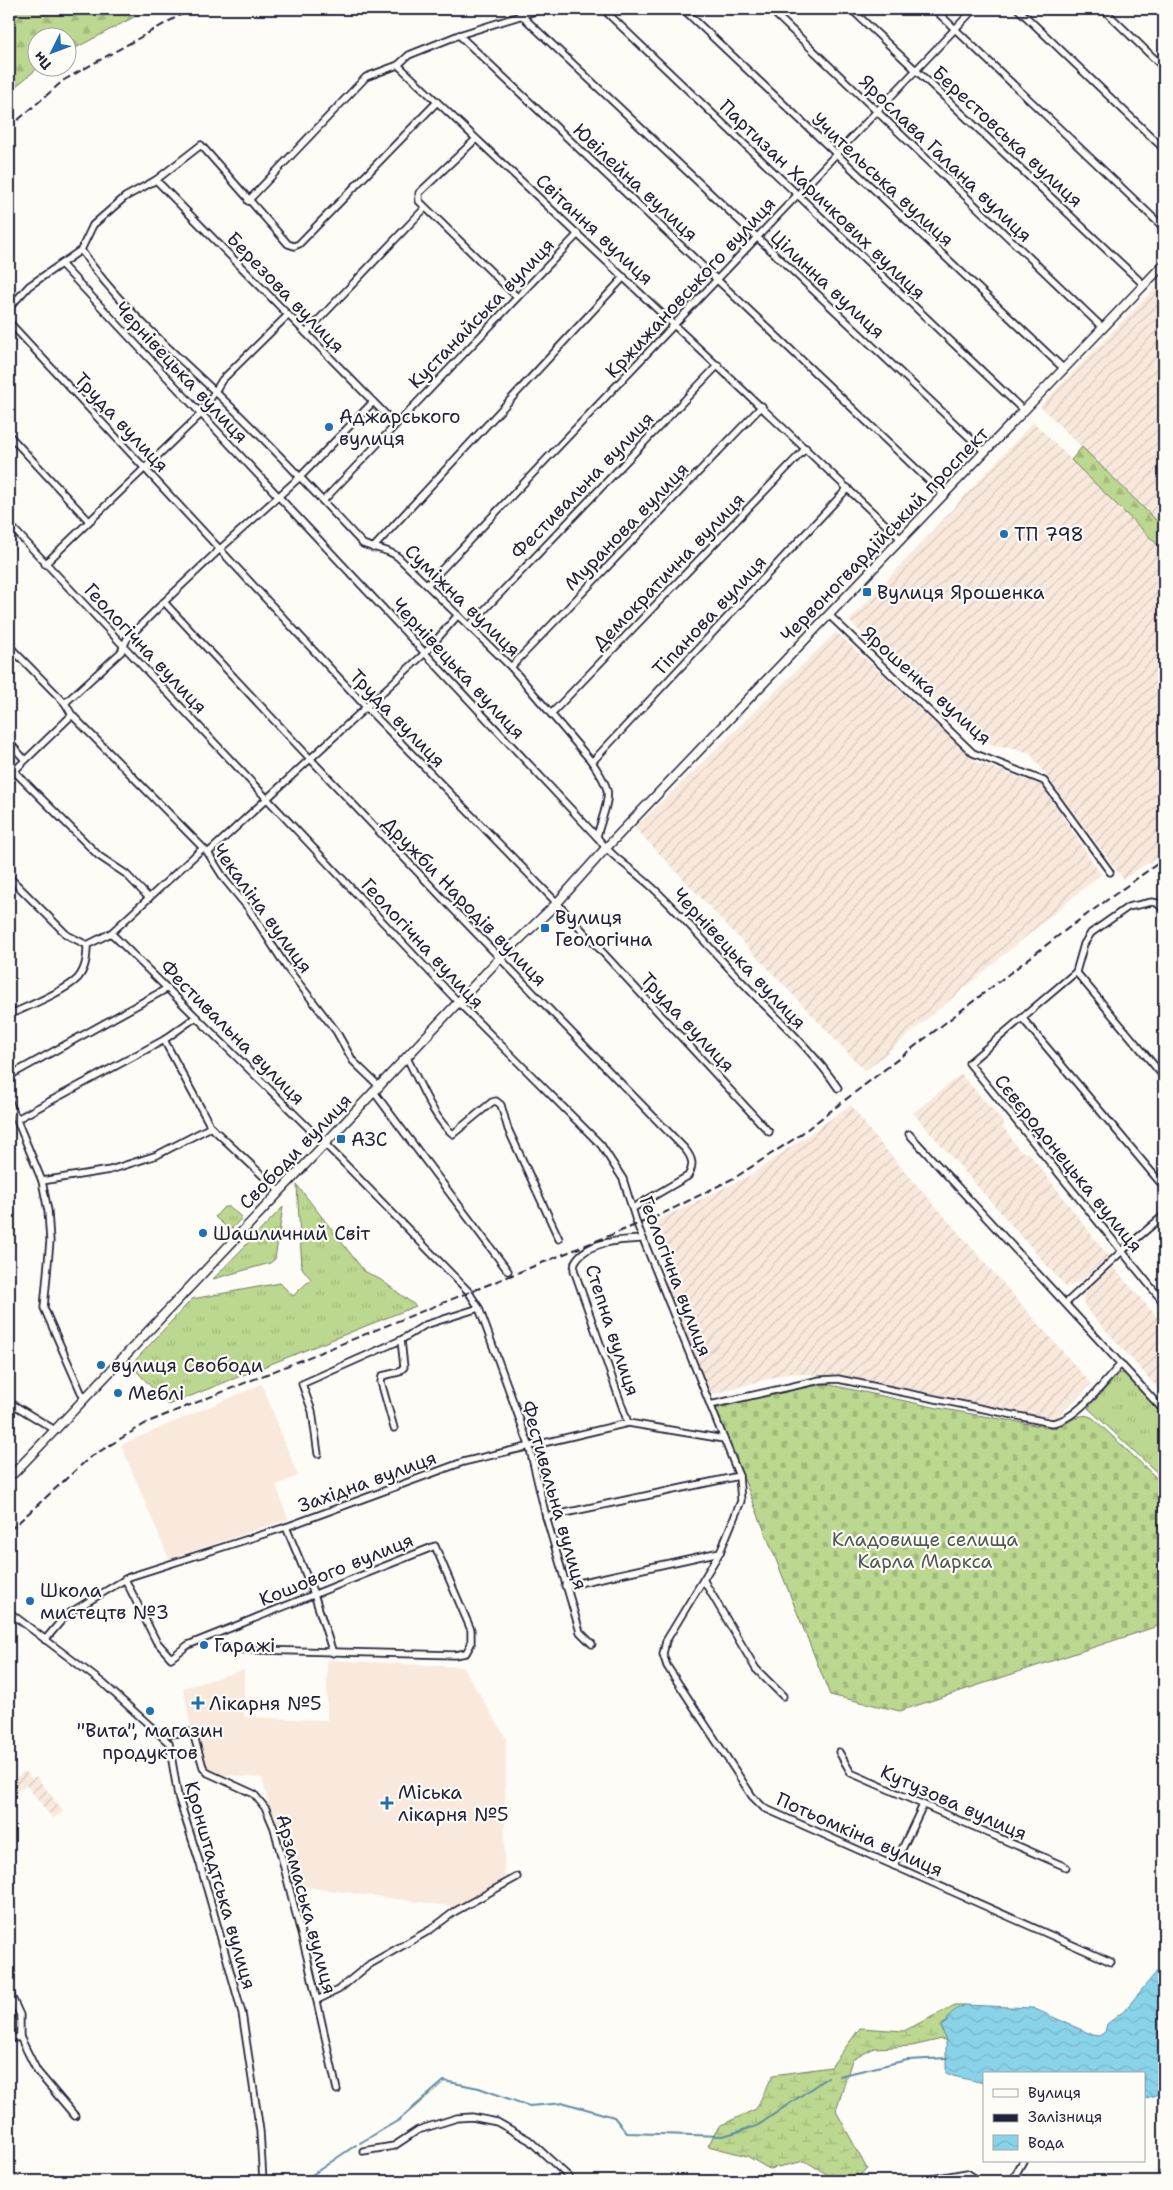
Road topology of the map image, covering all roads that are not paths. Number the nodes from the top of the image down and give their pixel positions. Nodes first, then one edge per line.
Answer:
1 (542, 9) edge
2 (603, 9) edge
3 (683, 9) edge
4 (770, 9) edge
5 (851, 9) edge
6 (934, 9) edge
7 (974, 9) edge
8 (1018, 9) edge
9 (1103, 9) edge
10 (520, 14) junction
11 (954, 28) junction
12 (459, 35) junction
13 (398, 65) junction
14 (1164, 68) edge
15 (916, 70) junction
16 (437, 102) junction
17 (876, 112) junction
18 (476, 139) junction
19 (1164, 149) edge
20 (836, 154) junction
21 (156, 180) junction
22 (796, 196) junction
23 (248, 201) junction
24 (425, 208) junction
25 (1164, 228) edge
26 (578, 234) junction
27 (757, 238) junction
28 (81, 250) junction
29 (61, 264) junction
30 (1164, 264) edge
31 (624, 277) junction
32 (717, 279) junction
33 (1144, 285) junction
34 (517, 297) junction
35 (9, 308) edge
36 (288, 315) junction
37 (9, 322) edge
38 (675, 324) junction
39 (1103, 328) junction
40 (306, 334) junction
41 (718, 365) junction
42 (1064, 369) junction
43 (216, 392) junction
44 (373, 402) junction
45 (762, 406) junction
46 (1024, 411) junction
47 (200, 414) junction
48 (394, 424) junction
49 (9, 435) edge
50 (806, 448) junction
51 (985, 452) junction
52 (143, 468) junction
53 (300, 477) junction
54 (848, 488) junction
55 (944, 495) junction
56 (278, 498) junction
57 (323, 501) junction
58 (89, 521) junction
59 (9, 524) edge
60 (901, 539) junction
61 (373, 548) junction
62 (220, 549) junction
63 (45, 564) junction
64 (427, 585) junction
65 (164, 602) junction
66 (458, 615) junction
67 (829, 615) junction
68 (469, 626) junction
69 (124, 645) junction
70 (9, 646) edge
71 (425, 653) junction
72 (511, 667) junction
73 (65, 703) junction
74 (366, 707) junction
75 (72, 714) junction
76 (551, 714) junction
77 (9, 742) edge
78 (25, 760) junction
79 (310, 760) junction
80 (592, 762) junction
81 (14, 771) junction
82 (9, 776) edge
83 (266, 799) junction
84 (597, 837) junction
85 (202, 848) junction
86 (605, 849) junction
87 (208, 853) junction
88 (1110, 872) dead end
89 (9, 877) edge
90 (148, 898) junction
91 (557, 903) junction
92 (1164, 910) edge
93 (112, 933) junction
94 (87, 945) junction
95 (499, 959) junction
96 (1076, 972) junction
97 (168, 988) junction
98 (459, 1003) junction
99 (9, 1015) edge
100 (196, 1017) junction
101 (1023, 1019) junction
102 (164, 1040) junction
103 (406, 1058) junction
104 (9, 1076) edge
105 (1164, 1077) edge
106 (838, 1088) dead end
107 (377, 1090) junction
108 (9, 1101) edge
109 (17, 1119) junction
110 (211, 1127) junction
111 (770, 1132) dead end
112 (909, 1134) dead end
113 (324, 1144) junction
114 (42, 1181) junction
115 (1164, 1187) edge
116 (279, 1191) junction
117 (634, 1208) junction
118 (1164, 1215) edge
119 (559, 1239) dead end
120 (643, 1239) junction
121 (1121, 1252) junction
122 (508, 1271) dead end
123 (1066, 1303) junction
124 (1164, 1303) edge
125 (479, 1308) junction
126 (401, 1340) junction
127 (1121, 1364) junction
128 (84, 1399) junction
129 (9, 1402) edge
130 (710, 1405) junction
131 (1164, 1411) edge
132 (628, 1423) junction
133 (394, 1428) dead end
134 (55, 1430) junction
135 (724, 1439) junction
136 (529, 1445) junction
137 (318, 1454) dead end
138 (9, 1475) edge
139 (739, 1476) junction
140 (546, 1517) junction
141 (286, 1527) junction
142 (720, 1552) junction
143 (125, 1579) junction
144 (704, 1582) junction
145 (565, 1586) junction
146 (314, 1594) junction
147 (9, 1612) edge
148 (45, 1640) junction
149 (592, 1644) dead end
150 (221, 1649) dead end
151 (333, 1653) junction
152 (783, 1696) dead end
153 (162, 1735) junction
154 (839, 1752) dead end
155 (923, 1805) junction
156 (894, 1866) junction
157 (1066, 1868) dead end
158 (517, 1877) dead end
159 (1112, 1962) dead end
160 (9, 1991) edge
161 (317, 2000) junction
162 (20, 2036) junction
163 (9, 2039) edge
164 (337, 2090) dead end
165 (75, 2116) dead end
166 (363, 2151) dead end
167 (1022, 2162) edge
168 (263, 2181) edge
169 (570, 2181) edge
170 (921, 2181) edge
171 (979, 2181) edge
172 (1012, 2181) edge

1 - 10 street
2 - 22 street, Партизан Харичкових вулиця
3 - 20 street, Учительська вулиця
4 - 17 street, Ярослава Галана вулиця
5 - 15 street, Берестовська вулиця
6 - 11 street
7 - 11 street, Кржижановського вулиця
8 - 19 street
9 - 14 street
10 - 12 street
10 - 27 street, Цілинна вулиця
11 - 15 street, Кржижановського вулиця
11 - 25 street
12 - 13 street
12 - 32 street, Ювілейна вулиця
13 - 16 street, Світання вулиця
13 - 23 street
15 - 17 street, Кржижановського вулиця
15 - 33 street, Берестовська вулиця
16 - 18 street, Світання вулиця
16 - 23 street
17 - 20 street, Кржижановського вулиця
17 - 39 street, Ярослава Галана вулиця
18 - 24 street
18 - 26 street, Світання вулиця
20 - 22 street, Кржижановського вулиця
20 - 42 street, Учительська вулиця
21 - 23 street
21 - 28 street
21 - 36 street, Березова вулиця
22 - 27 street, Кржижановського вулиця
22 - 46 street, Партизан Харичкових вулиця
24 - 34 street
24 - 40 street
26 - 31 street, Світання вулиця
26 - 34 street, Кустанайська вулиця
27 - 32 street, Кржижановського вулиця
27 - 51 street, Цілинна вулиця
28 - 29 street
28 - 43 street, Суміжна вулиця
29 - 35 street
29 - 47 street, Чернівецька вулиця
30 - 33 main road, Червоногвардійський проспект
31 - 38 street, Світання вулиця
31 - 61 street
32 - 38 street, Кржижановського вулиця
32 - 55 street, Ювілейна вулиця
33 - 39 main road, Червоногвардійський проспект
34 - 48 street, Кустанайська вулиця
36 - 40 street, Березова вулиця
36 - 43 street
37 - 52 street, Труда вулиця
38 - 41 street, Світання вулиця
38 - 64 street, Кржижановського вулиця
39 - 42 main road, Червоногвардійський проспект
40 - 44 street, Березова вулиця
41 - 45 street, Світання вулиця
41 - 68 street, Фестивальна вулиця
42 - 46 main road, Червоногвардійський проспект
43 - 47 street
43 - 53 street, Суміжна вулиця
44 - 48 street, Березова вулиця
44 - 53 street
45 - 50 street, Світання вулиця
45 - 72 street, Муранова вулиця
46 - 51 main road, Червоногвардійський проспект
47 - 52 street
47 - 56 street, Чернівецька вулиця
48 - 57 street, Кустанайська вулиця
49 - 58 street
50 - 54 street, Світання вулиця
50 - 76 street, Демократична вулиця
51 - 55 main road, Червоногвардійський проспект
52 - 58 street
52 - 62 street, Труда вулиця
53 - 56 street
53 - 57 street, Суміжна вулиця
54 - 60 street, Світання вулиця
54 - 80 street, Тіпанова вулиця
55 - 60 main road, Червоногвардійський проспект
56 - 62 street
56 - 71 street, Чернівецька вулиця
57 - 61 street, Суміжна вулиця
58 - 63 street
59 - 63 street, Геологічна вулиця
60 - 67 main road, Червоногвардійський проспект
61 - 64 street, Суміжна вулиця
62 - 65 street
62 - 74 street, Труда вулиця
63 - 69 street, Геологічна вулиця
64 - 66 street, Суміжна вулиця
65 - 69 street
65 - 79 street, Дружби Народів вулиця
66 - 68 street, Суміжна вулиця
66 - 71 street
67 - 86 main road, Червоногвардійський проспект
67 - 88 street, Ярошенка вулиця
68 - 72 street, Суміжна вулиця
69 - 73 street
69 - 83 street, Геологічна вулиця
70 - 73 street, Чекаліна вулиця
71 - 74 street
71 - 84 street, Чернівецька вулиця
72 - 76 street, Суміжна вулиця
73 - 75 street, Чекаліна вулиця
74 - 79 street
74 - 91 street, Труда вулиця
75 - 78 street
75 - 85 street, Чекаліна вулиця
76 - 80 street, Суміжна вулиця
77 - 78 street
78 - 81 street
79 - 83 street
79 - 95 street, Дружби Народів вулиця
80 - 84 street, Суміжна вулиця
81 - 82 street
81 - 90 street
83 - 87 street
83 - 98 street, Геологічна вулиця
84 - 86 street, Чернівецька вулиця
85 - 87 street, Чекаліна вулиця
85 - 90 street
86 - 91 main road, Свободи вулиця
86 - 106 street, Чернівецька вулиця
87 - 107 street, Чекаліна вулиця
89 - 94 street
90 - 93 street
91 - 95 main road, Свободи вулиця
91 - 111 street, Труда вулиця
92 - 96 street
93 - 94 street
93 - 97 street, Фестивальна вулиця
94 - 99 street
95 - 98 main road, Свободи вулиця
95 - 117 street, Дружби Народів вулиця
96 - 101 street
96 - 105 street
97 - 100 street, Фестивальна вулиця
97 - 104 street
98 - 103 main road, Свободи вулиця
98 - 117 street, Геологічна вулиця
100 - 102 street
100 - 113 street, Фестивальна вулиця
101 - 115 street
101 - 121 street, Сєвєродонецька вулиця
102 - 109 street
102 - 110 street
103 - 107 main road, Свободи вулиця
103 - 119 street
107 - 113 main road, Свободи вулиця
107 - 122 street, Чекаліна вулиця
108 - 109 street
109 - 114 street
110 - 114 street
110 - 116 street
112 - 123 street
113 - 116 main road, Свободи вулиця
113 - 125 street, Фестивальна вулиця
114 - 128 street
116 - 128 main road, Свободи вулиця
117 - 120 street, Геологічна вулиця
118 - 121 street
120 - 130 street, Геологічна вулиця
120 - 132 street, Степна вулиця
121 - 123 street
121 - 124 street, Сєвєродонецька вулиця
123 - 127 street
125 - 126 street
125 - 136 street, Фестивальна вулиця
126 - 133 street
126 - 137 street
127 - 130 street
127 - 131 street
128 - 134 main road, Свободи вулиця
129 - 134 street
130 - 135 street, Геологічна вулиця
132 - 135 street, Західна вулиця
132 - 136 street, Західна вулиця
134 - 138 main road, Свободи вулиця
135 - 139 street, Потьомкіна вулиця
136 - 140 street, Фестивальна вулиця
136 - 141 street, Західна вулиця
139 - 140 street
139 - 142 street, Потьомкіна вулиця
140 - 145 street, Фестивальна вулиця
141 - 143 street, Західна вулиця
141 - 146 street
142 - 144 street, Потьомкіна вулиця
142 - 145 street
143 - 146 street, Кошового вулиця
143 - 148 street, Західна вулиця
144 - 152 street
144 - 156 street, Потьомкіна вулиця
145 - 149 street, Фестивальна вулиця
146 - 151 street
146 - 151 street, Кошового вулиця
147 - 148 street, Кронштадтська вулиця
148 - 153 street, Кронштадтська вулиця
150 - 151 street
153 - 161 street, Арзамаська вулиця
153 - 168 street, Кронштадтська вулиця
154 - 155 street, Кутузова вулиця
155 - 156 street
155 - 157 street, Кутузова вулиця
156 - 159 street, Потьомкіна вулиця
158 - 161 street
160 - 162 street
161 - 164 street, Арзамаська вулиця
162 - 163 street
162 - 165 street
166 - 169 street
167 - 172 street
170 - 171 street

